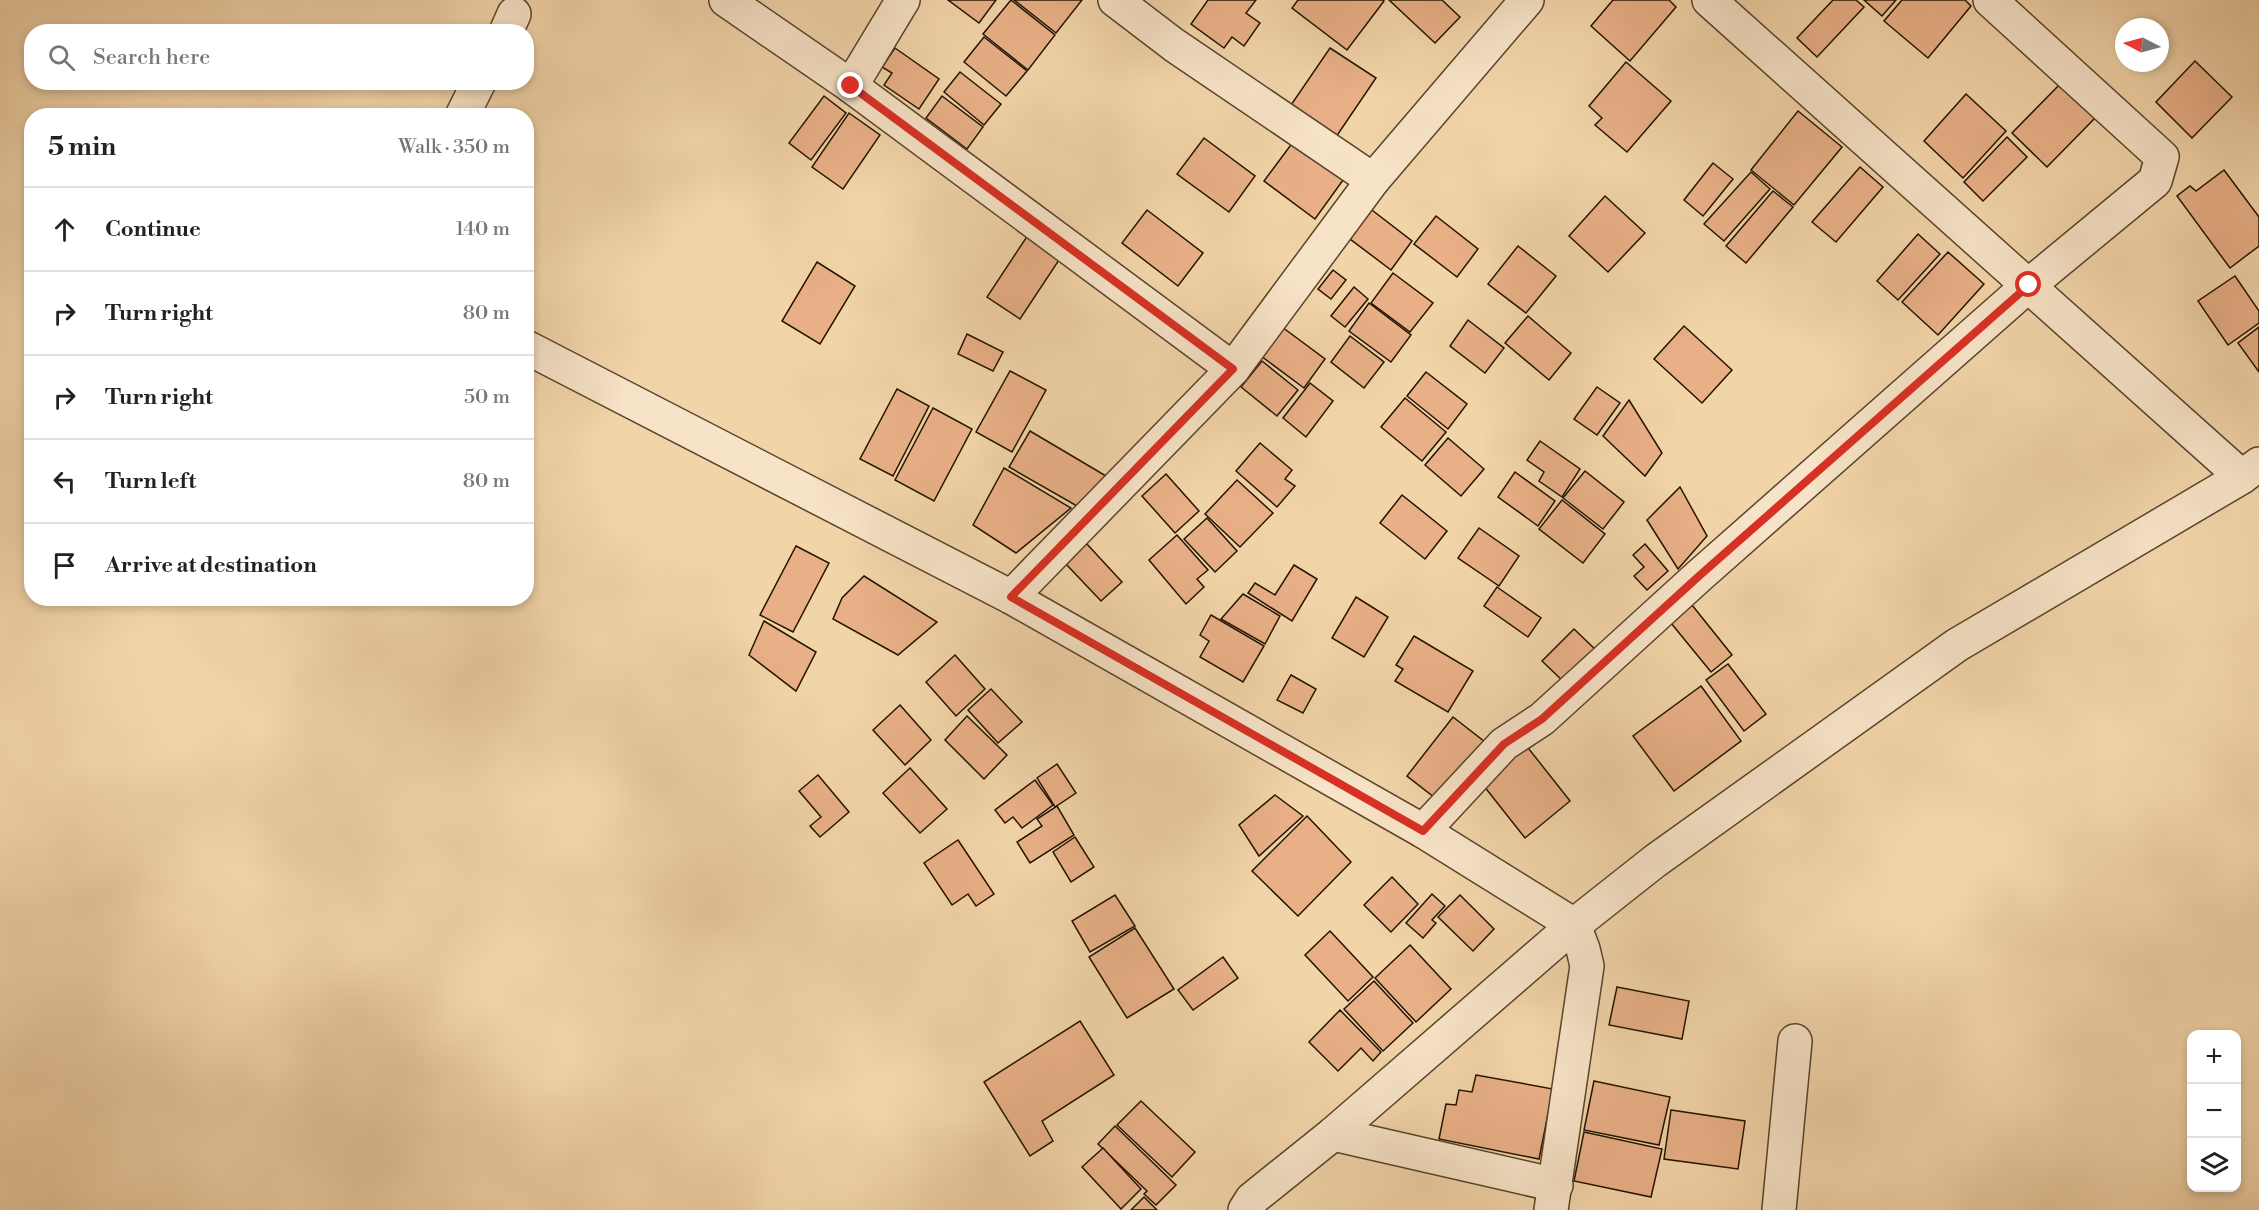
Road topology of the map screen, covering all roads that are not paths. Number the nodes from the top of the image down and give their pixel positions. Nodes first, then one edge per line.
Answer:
1 (726, 0) edge
2 (903, 0) edge
3 (1115, 0) edge
4 (1527, 0) edge
5 (1709, 0) edge
6 (1990, 0) edge
7 (851, 86) junction
8 (475, 90) edge
9 (466, 108) edge
10 (1373, 180) junction
11 (2029, 285) junction
12 (534, 351) edge
13 (1233, 369) junction
14 (2251, 471) edge
15 (1011, 597) junction
16 (1423, 831) junction
17 (1574, 926) junction
18 (1796, 1041) dead end
19 (1333, 1134) junction
20 (1554, 1198) edge
21 (1245, 1210) edge
22 (1779, 1210) edge

1 - 7 street
2 - 7 street
3 - 10 street
4 - 10 street
5 - 11 street
6 - 11 street
7 - 13 street
8 - 9 street
10 - 13 street
11 - 14 street
11 - 16 street
12 - 15 street
13 - 15 street
14 - 17 street
15 - 16 street
16 - 17 street
17 - 19 street
17 - 20 street
18 - 22 street
19 - 20 street
19 - 21 street

